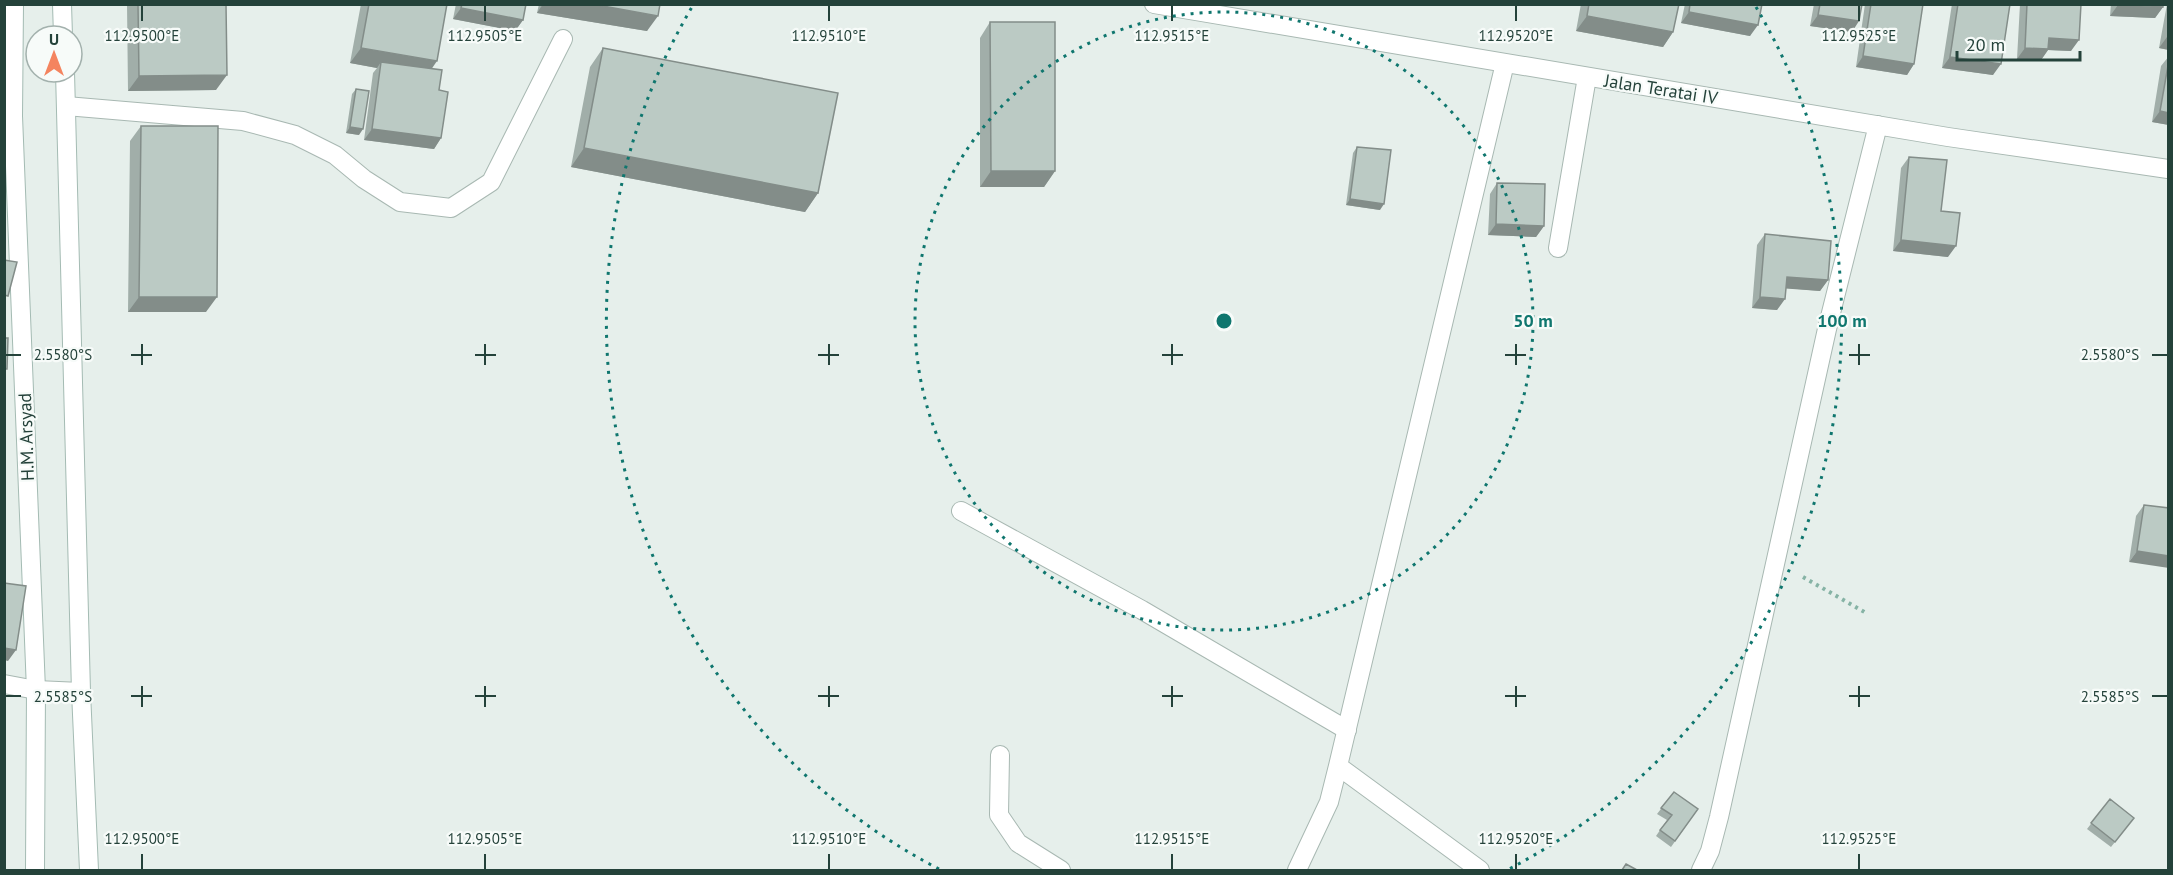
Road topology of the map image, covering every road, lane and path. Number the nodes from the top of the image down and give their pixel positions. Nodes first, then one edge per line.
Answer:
1 (14, 4) edge
2 (62, 4) edge
3 (1154, 4) edge
4 (63, 24) edge
5 (563, 39) dead end
6 (1505, 63) junction
7 (1587, 77) junction
8 (65, 84) edge
9 (66, 106) junction
10 (9, 115) edge
11 (1878, 125) junction
12 (2169, 169) edge
13 (1558, 248) dead end
14 (961, 511) dead end
15 (1774, 560) junction
16 (1868, 614) dead end
17 (4, 684) edge
18 (36, 690) junction
19 (81, 692) junction
20 (1347, 730) junction
21 (1000, 755) dead end
22 (1338, 766) junction
23 (35, 870) edge
24 (89, 870) edge
25 (1061, 870) edge
26 (1297, 870) edge
27 (1480, 870) edge
28 (1701, 870) edge

1 - 10 street, H.M. Arsyad
2 - 4 street
3 - 6 street, Jalan Teratai IV
5 - 9 street
6 - 7 street, Jalan Teratai IV
6 - 20 street
7 - 11 street, Jalan Teratai IV
7 - 13 street
8 - 9 street
9 - 19 street
10 - 18 street, H.M. Arsyad
11 - 12 street, Jalan Teratai IV
11 - 15 street
14 - 20 street
15 - 16 path
15 - 28 street
17 - 18 street
18 - 19 street
18 - 23 street, H.M. Arsyad
19 - 24 street
20 - 22 street
21 - 25 street
22 - 26 street
22 - 27 street

